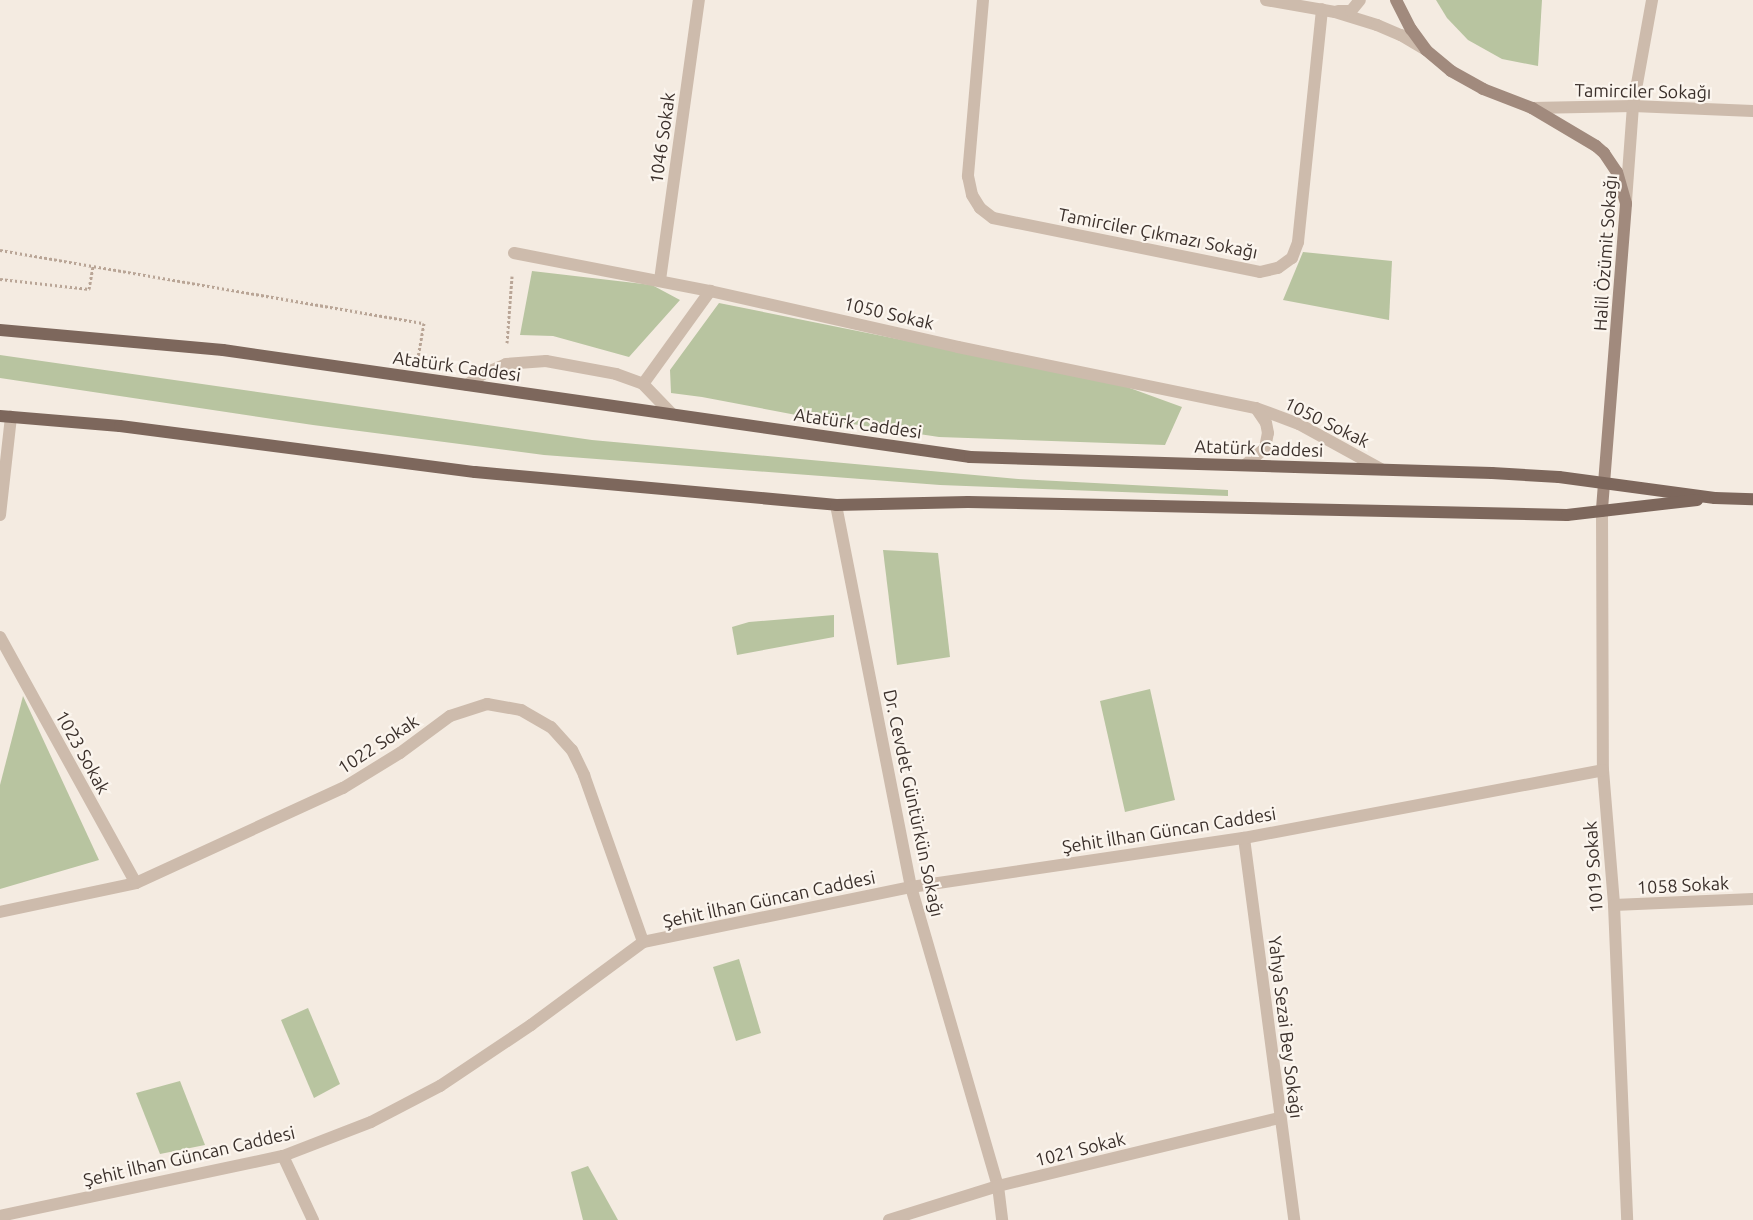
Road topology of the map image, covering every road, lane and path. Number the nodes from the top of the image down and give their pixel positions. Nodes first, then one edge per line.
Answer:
1 (699, 0) edge
2 (983, 0) edge
3 (1266, 0) edge
4 (1360, 0) edge
5 (1396, 0) edge
6 (1652, 0) edge
7 (1328, 10) junction
8 (1426, 50) junction
9 (1633, 106) junction
10 (1532, 108) junction
11 (1753, 111) edge
12 (1626, 204) junction
13 (0, 250) edge
14 (514, 253) joint
15 (93, 266) junction
16 (0, 279) edge
17 (660, 280) junction
18 (710, 291) junction
19 (0, 330) edge
20 (506, 364) junction
21 (414, 378) junction
22 (643, 384) junction
23 (466, 385) junction
24 (1256, 408) junction
25 (672, 414) junction
26 (5, 417) edge
27 (1245, 464) junction
28 (1381, 469) junction
29 (1605, 483) junction
30 (1714, 498) junction
31 (1753, 499) edge
32 (836, 505) junction
33 (1602, 511) junction
34 (0, 515) edge
35 (0, 637) edge
36 (1603, 770) junction
37 (1244, 838) junction
38 (136, 883) junction
39 (911, 887) junction
40 (1753, 899) edge
41 (1614, 905) junction
42 (0, 912) edge
43 (643, 942) junction
44 (1280, 1118) junction
45 (283, 1156) junction
46 (998, 1186) junction
47 (0, 1216) edge
48 (313, 1220) edge
49 (889, 1220) edge
50 (1002, 1220) edge
51 (1294, 1220) edge
52 (1627, 1220) edge

1 - 17 street, 1046 Sokak
2 - 7 street, Tamirciler Çıkmazı Sokağı
3 - 7 street
4 - 7 street
5 - 8 main road, Tamirciler Sokağı
6 - 9 street, Halil Özümit Sokağı
7 - 8 street
8 - 10 main road, Tamirciler Sokağı
9 - 10 street, Tamirciler Sokağı
9 - 11 street, Tamirciler Sokağı
9 - 12 street, Halil Özümit Sokağı
10 - 12 main road, Tamirciler Sokağı
12 - 29 main road, Halil Özümit Sokağı
13 - 15 path
14 - 17 street, 1050 Sokak
14 - 20 path
15 - 16 path
15 - 21 path
17 - 18 street, 1050 Sokak
18 - 22 street
18 - 24 street, 1050 Sokak
19 - 21 main road, Atatürk Caddesi
20 - 22 street
20 - 23 street
21 - 23 main road, Atatürk Caddesi
22 - 25 street
23 - 25 main road, Atatürk Caddesi
24 - 27 street, 1050 Sokak
24 - 28 street, 1050 Sokak
25 - 27 main road, Atatürk Caddesi
26 - 32 main road, Atatürk Caddesi
26 - 34 street
27 - 28 main road, Atatürk Caddesi
28 - 29 main road, Atatürk Caddesi
29 - 30 main road, Atatürk Caddesi
29 - 33 main road, Halil Özümit Sokağı
30 - 31 main road, Atatürk Caddesi
30 - 33 main road, Atatürk Caddesi
32 - 33 main road, Atatürk Caddesi
32 - 39 street, Dr. Cevdet Güntürkün Sokağı
33 - 36 street, 1019 Sokak
35 - 38 street, 1023 Sokak
36 - 37 street, Şehit İlhan Güncan Caddesi
36 - 41 street, 1019 Sokak
37 - 39 street, Şehit İlhan Güncan Caddesi
37 - 44 street, Yahya Sezai Bey Sokağı
38 - 42 street, 1022 Sokak
38 - 43 street, 1022 Sokak
39 - 43 street, Şehit İlhan Güncan Caddesi
39 - 46 street, Dr. Cevdet Güntürkün Sokağı
40 - 41 street, 1058 Sokak
41 - 52 street, 1019 Sokak
43 - 45 street, Şehit İlhan Güncan Caddesi
44 - 46 street, 1021 Sokak
44 - 51 street, Yahya Sezai Bey Sokağı
45 - 47 street, Şehit İlhan Güncan Caddesi
45 - 48 street
46 - 49 street, 1021 Sokak
46 - 50 street, Dr. Cevdet Güntürkün Sokağı

